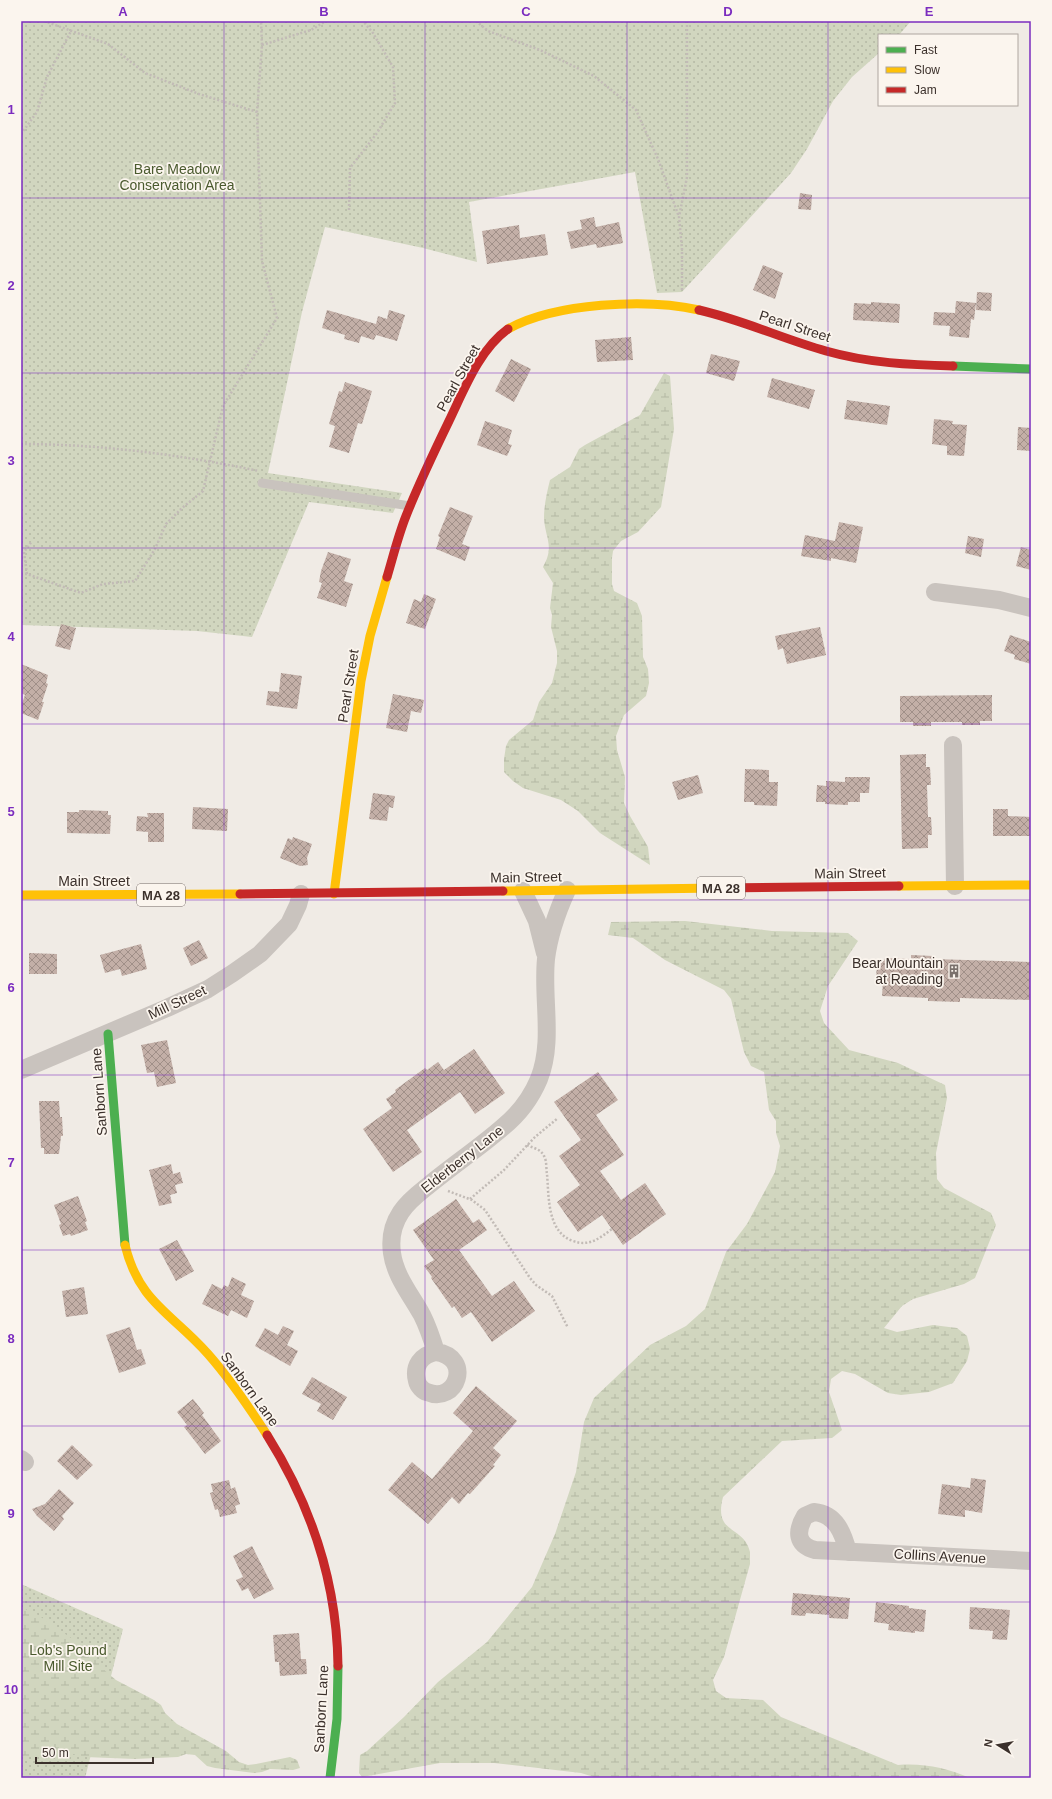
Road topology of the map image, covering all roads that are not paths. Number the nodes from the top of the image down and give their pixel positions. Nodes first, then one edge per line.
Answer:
1 (1031, 369) edge
2 (262, 482) dead end
3 (410, 506) junction
4 (935, 592) dead end
5 (1031, 608) edge
6 (953, 745) dead end
7 (1031, 885) edge
8 (955, 886) junction
9 (567, 890) junction
10 (523, 891) junction
11 (301, 894) junction
12 (334, 894) junction
13 (21, 895) edge
14 (546, 960) junction
15 (108, 1034) junction
16 (21, 1070) edge
17 (436, 1352) dead end
18 (848, 1552) dead end
19 (1031, 1561) edge
20 (330, 1778) edge

1 - 3 street, Pearl Street
2 - 3 lane
3 - 12 street, Pearl Street
4 - 5 street
6 - 8 street
7 - 8 street, Main Street / MA 28
8 - 9 street, Main Street / MA 28
9 - 10 street, Main Street / MA 28
9 - 14 street, Elderberry Lane
10 - 12 street, Main Street / MA 28
10 - 14 street, Elderberry Lane
11 - 12 street, Main Street / MA 28
11 - 13 street, Main Street / MA 28
11 - 15 street, Mill Street
14 - 17 street, Elderberry Lane
15 - 16 street, Mill Street
15 - 20 street, Sanborn Lane
18 - 19 street, Collins Avenue

